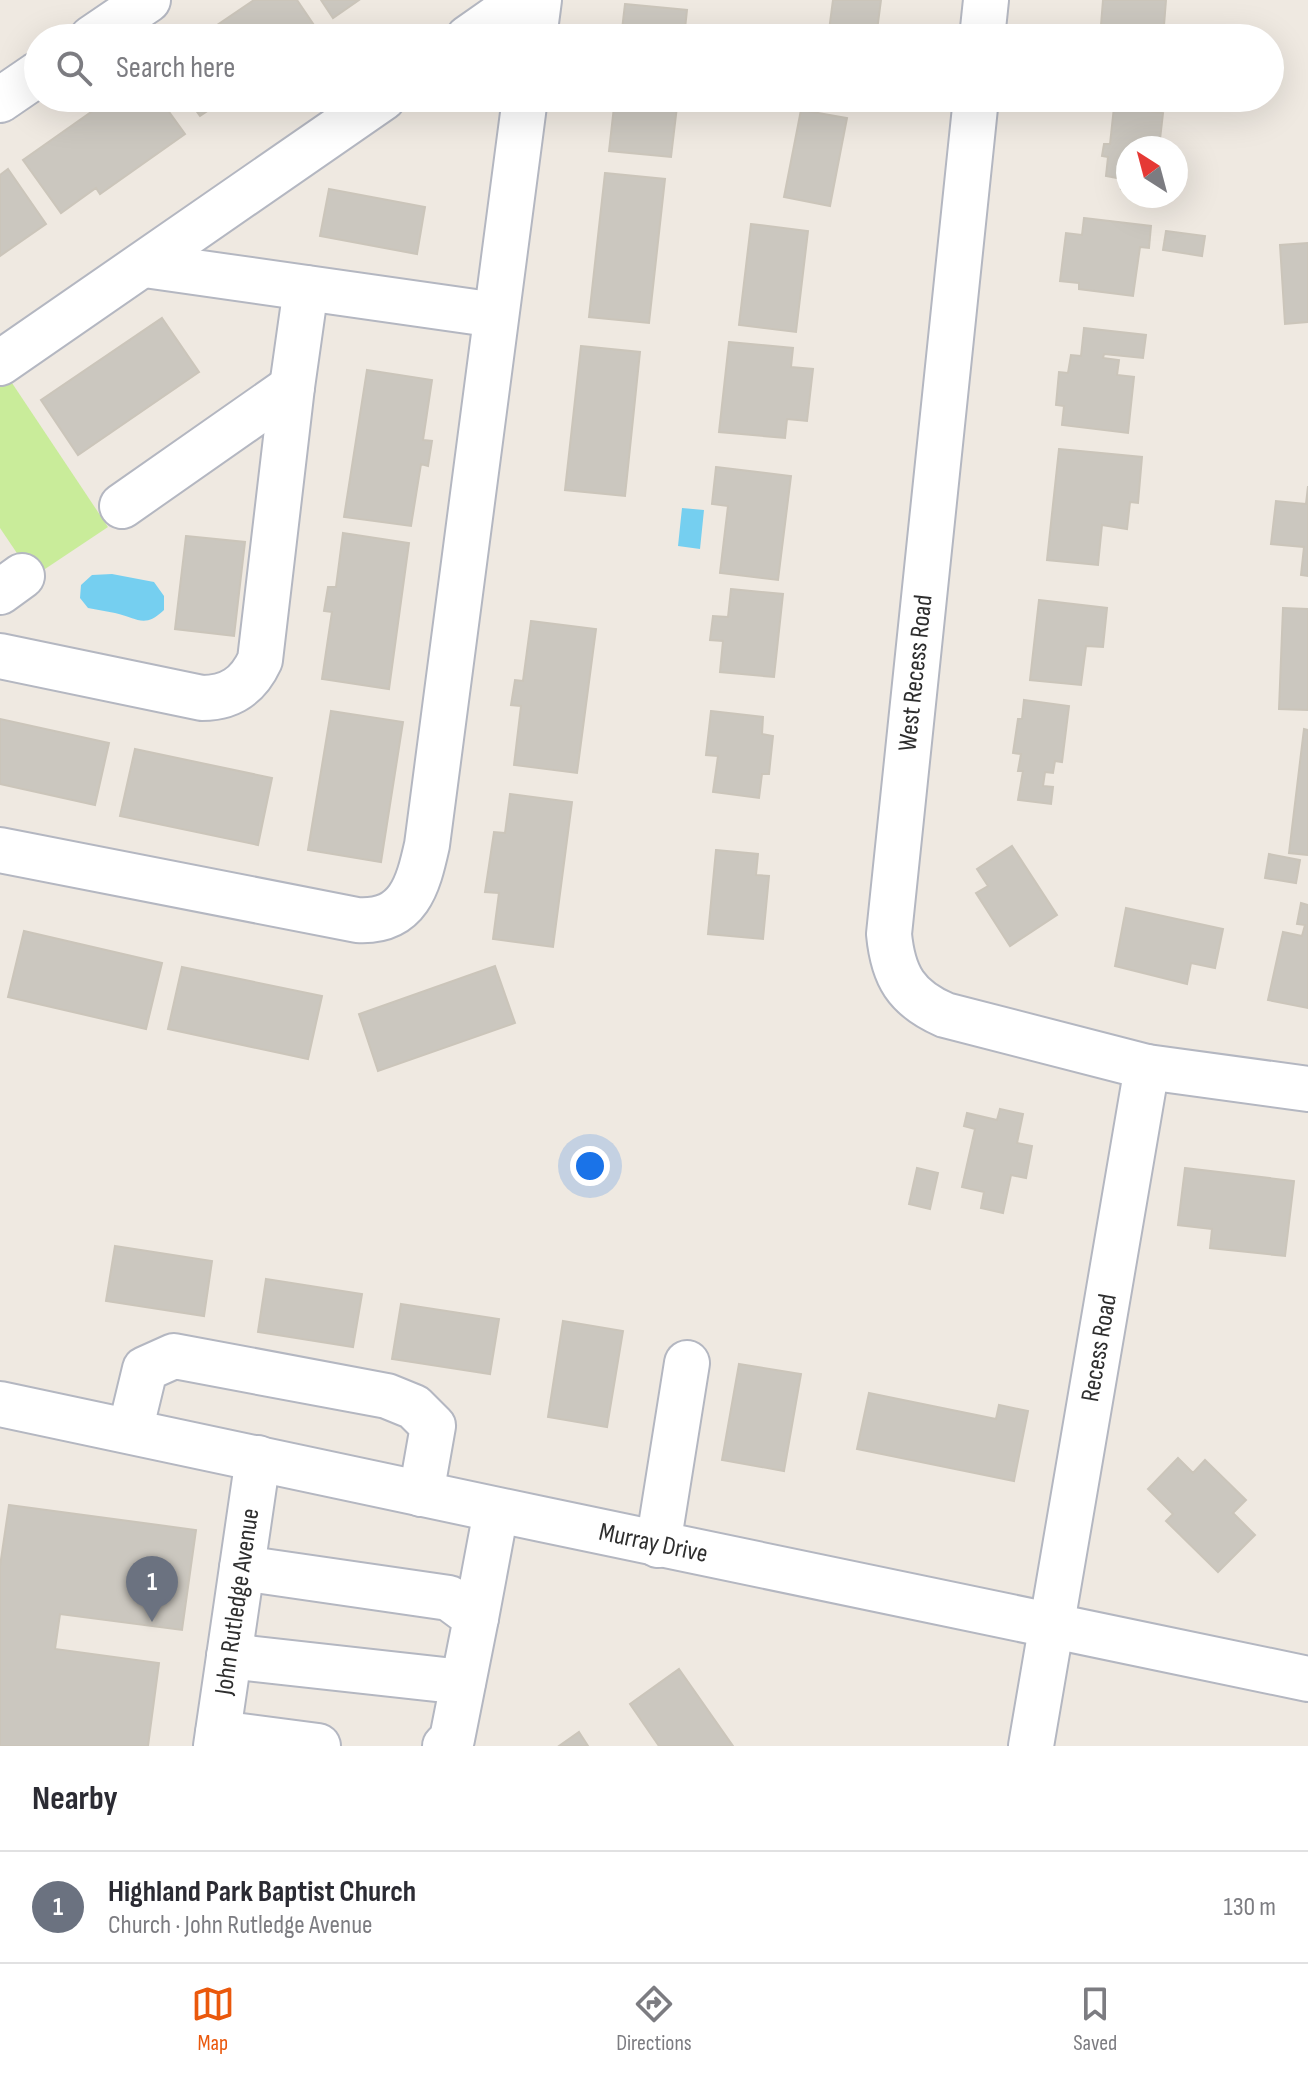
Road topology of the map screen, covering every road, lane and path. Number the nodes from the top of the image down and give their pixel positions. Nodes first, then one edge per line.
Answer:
1 (148, 0) edge
2 (522, 0) edge
3 (539, 0) edge
4 (986, 0) edge
5 (113, 24) edge
6 (488, 24) edge
7 (536, 24) edge
8 (983, 24) edge
9 (24, 84) edge
10 (0, 100) edge
11 (363, 112) edge
12 (523, 112) edge
13 (975, 112) edge
14 (145, 265) junction
15 (306, 288) junction
16 (496, 315) junction
17 (0, 363) edge
18 (292, 387) junction
19 (122, 506) dead end
20 (0, 656) edge
21 (0, 850) edge
22 (1147, 1067) junction
23 (1308, 1089) edge
24 (687, 1363) dead end
25 (0, 1404) edge
26 (130, 1431) junction
27 (258, 1458) junction
28 (421, 1494) junction
29 (496, 1511) junction
30 (658, 1545) junction
31 (242, 1568) junction
32 (462, 1608) junction
33 (1051, 1627) junction
34 (229, 1656) junction
35 (1308, 1679) edge
36 (463, 1682) junction
37 (217, 1740) edge
38 (318, 1746) edge
39 (445, 1746) edge
40 (1031, 1746) edge

1 - 5 street
2 - 6 street
3 - 7 street
4 - 8 street
9 - 10 street
11 - 14 street
12 - 16 street
13 - 22 street, West Recess Road
14 - 15 street
14 - 17 street
15 - 16 street
15 - 18 street
16 - 21 street
18 - 19 street
18 - 20 street
22 - 23 street, West Recess Road
22 - 33 street, Recess Road
24 - 30 street
25 - 26 street, Murray Drive
26 - 27 street, Murray Drive
26 - 28 street
27 - 28 street, Murray Drive
27 - 31 street, John Rutledge Avenue
28 - 29 street, Murray Drive
29 - 30 street, Murray Drive
29 - 32 street
30 - 33 street, Murray Drive
31 - 32 street
31 - 34 street, John Rutledge Avenue
32 - 36 street
33 - 35 street, Murray Drive
33 - 40 street, Recess Road
34 - 36 street
34 - 37 street, John Rutledge Avenue
36 - 39 street
37 - 38 street

